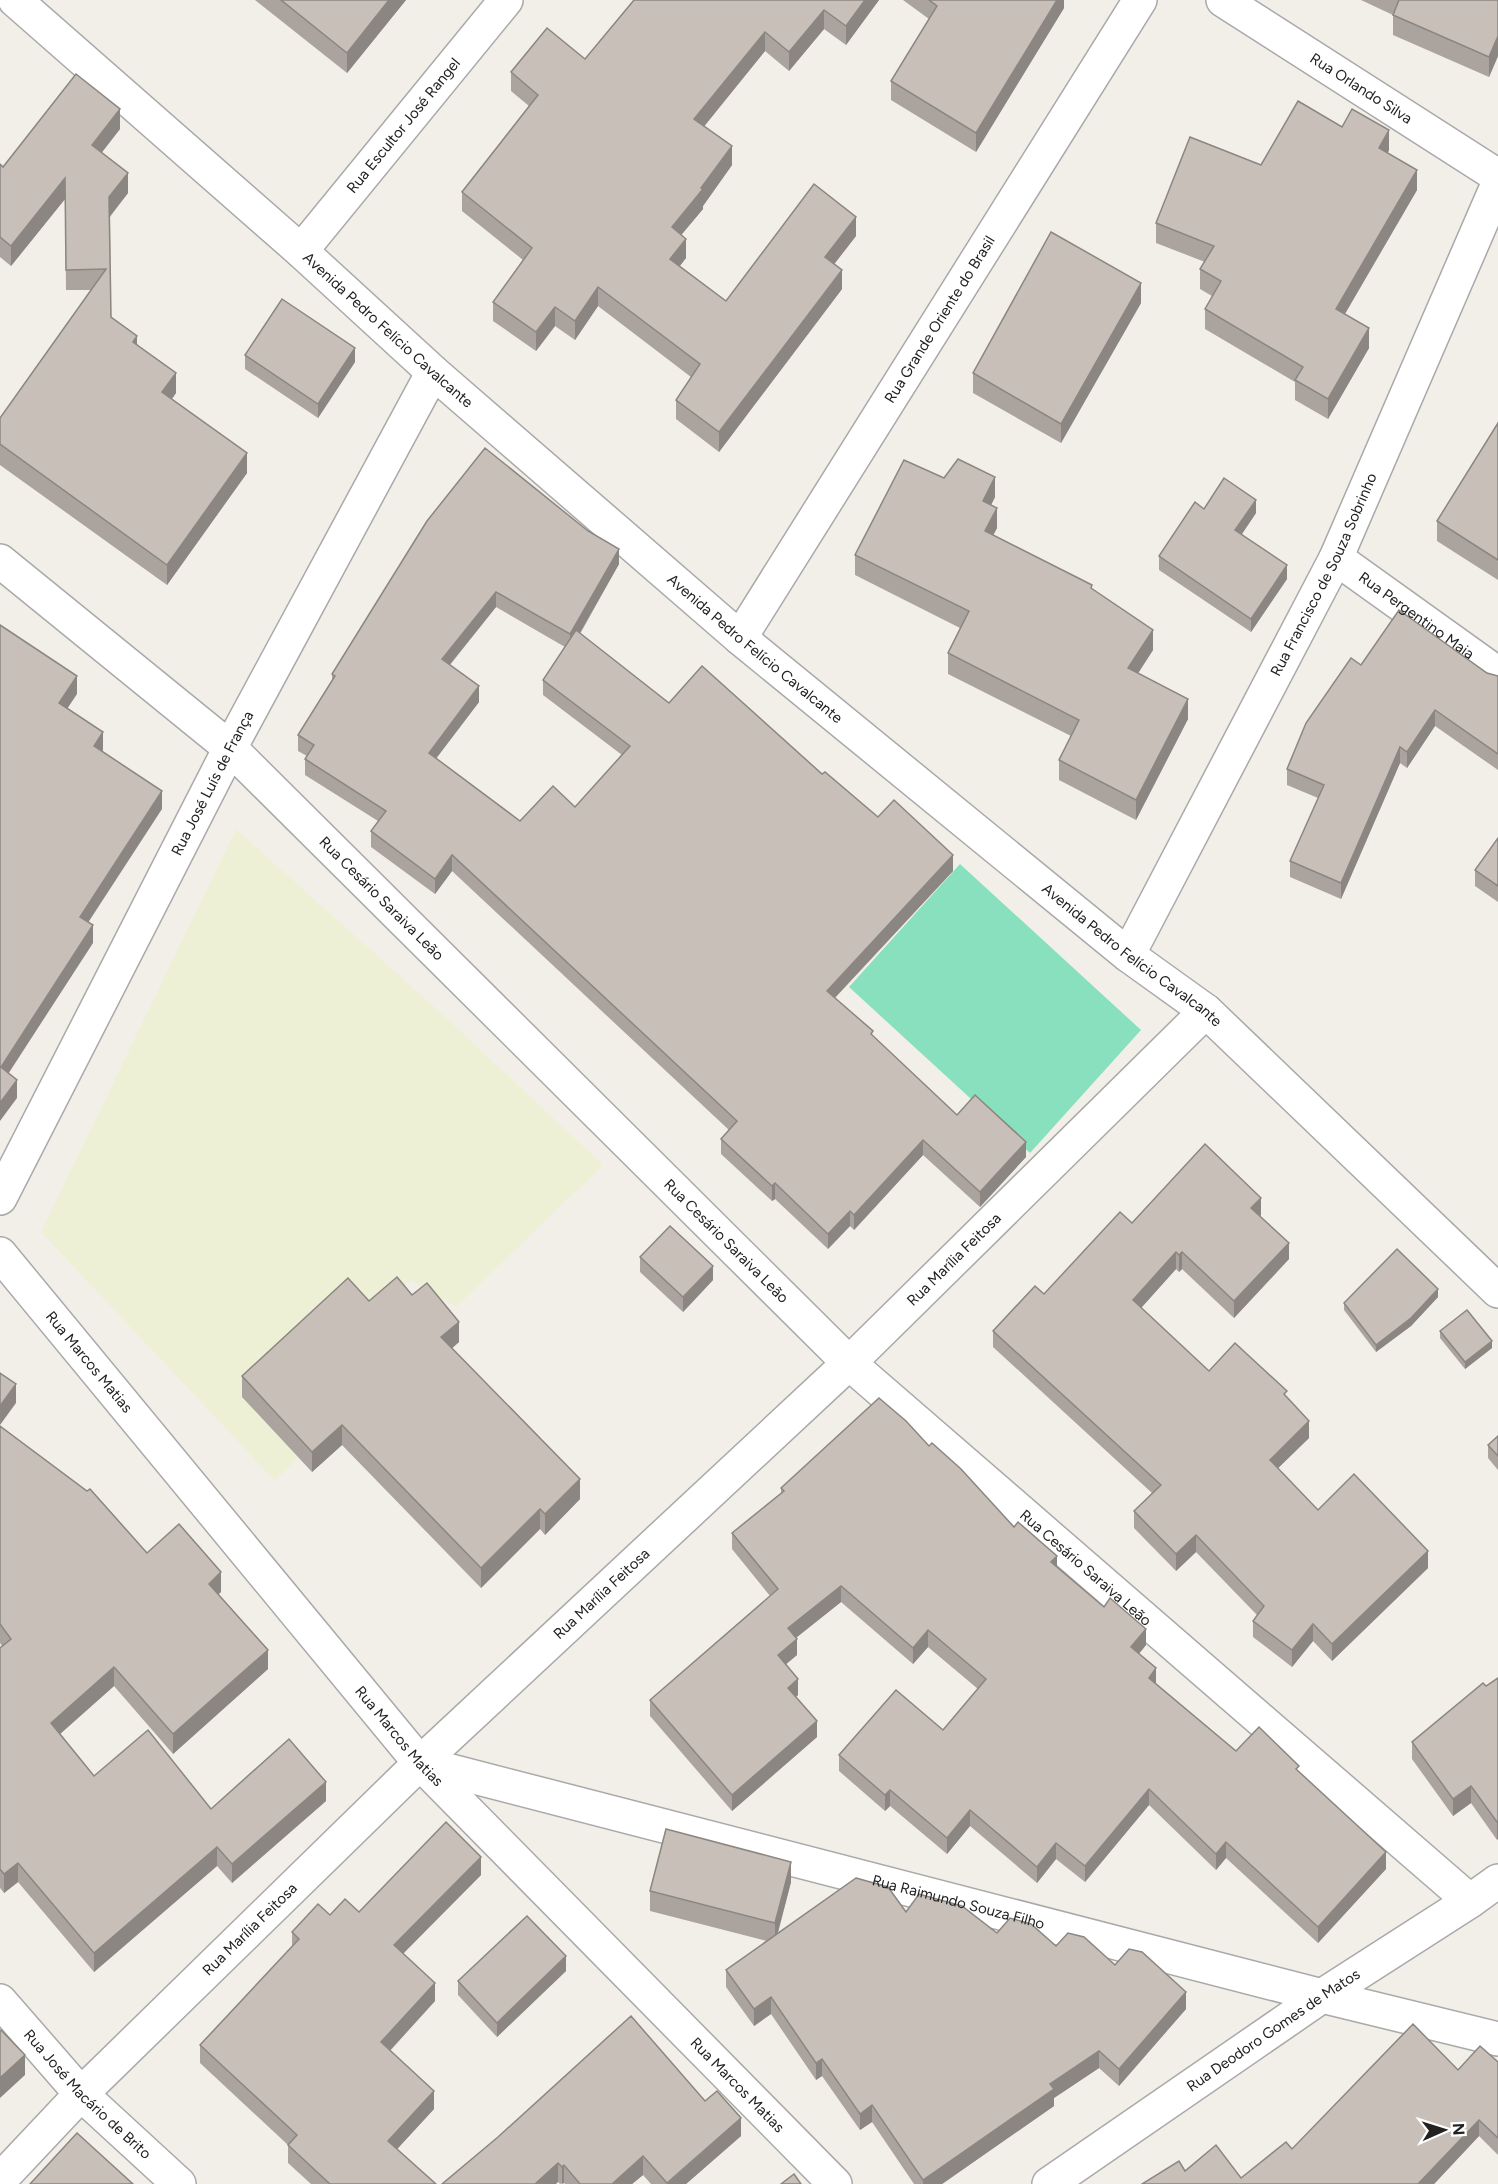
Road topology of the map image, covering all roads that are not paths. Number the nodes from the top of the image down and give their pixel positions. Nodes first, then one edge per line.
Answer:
1 (15, 0) edge
2 (506, 0) edge
3 (1140, 0) edge
4 (1223, 0) edge
5 (1498, 176) edge
6 (1498, 184) edge
7 (301, 251) junction
8 (433, 372) junction
9 (1336, 558) junction
10 (0, 561) edge
11 (740, 638) junction
12 (1498, 674) edge
13 (230, 748) junction
14 (1128, 955) junction
15 (1206, 1011) junction
16 (0, 1198) edge
17 (0, 1254) edge
18 (1498, 1291) edge
19 (849, 1363) junction
20 (420, 1763) junction
21 (1498, 1881) edge
22 (1470, 1901) junction
23 (1322, 1996) junction
24 (0, 2001) edge
25 (1498, 2039) edge
26 (81, 2094) junction
27 (0, 2180) edge
28 (178, 2184) edge
29 (835, 2184) edge
30 (1049, 2184) edge

1 - 7 street, Avenida Pedro Felício Cavalcante
2 - 7 street, Rua Escultor José Rangel
3 - 11 street, Rua Grande Oriente do Brasil
4 - 5 street, Rua Orlando Silva
6 - 9 street, Rua Francisco de Souza Sobrinho
7 - 8 street, Avenida Pedro Felício Cavalcante
8 - 11 street, Avenida Pedro Felício Cavalcante
8 - 13 street, Rua José Luís de França
9 - 12 street, Rua Pergentino Maia
9 - 14 street, Rua Francisco de Souza Sobrinho
10 - 13 street, Rua Cesário Saraiva Leão
11 - 14 street, Avenida Pedro Felício Cavalcante
13 - 16 street, Rua José Luís de França
13 - 19 street, Rua Cesário Saraiva Leão
14 - 15 street, Avenida Pedro Felício Cavalcante
15 - 18 street, Avenida Pedro Felício Cavalcante
15 - 19 street, Rua Marília Feitosa
17 - 20 street, Rua Marcos Matias
19 - 20 street, Rua Marília Feitosa
19 - 22 street, Rua Cesário Saraiva Leão
20 - 23 street, Rua Raimundo Souza Filho
20 - 26 street, Rua Marília Feitosa
20 - 29 street, Rua Marcos Matias
21 - 22 street, Rua Deodoro Gomes de Matos
22 - 23 street, Rua Deodoro Gomes de Matos
23 - 25 street, Rua Raimundo Souza Filho
23 - 30 street, Rua Deodoro Gomes de Matos
24 - 26 street, Rua José Macário de Brito
26 - 27 street, Rua Marília Feitosa
26 - 28 street, Rua José Macário de Brito

